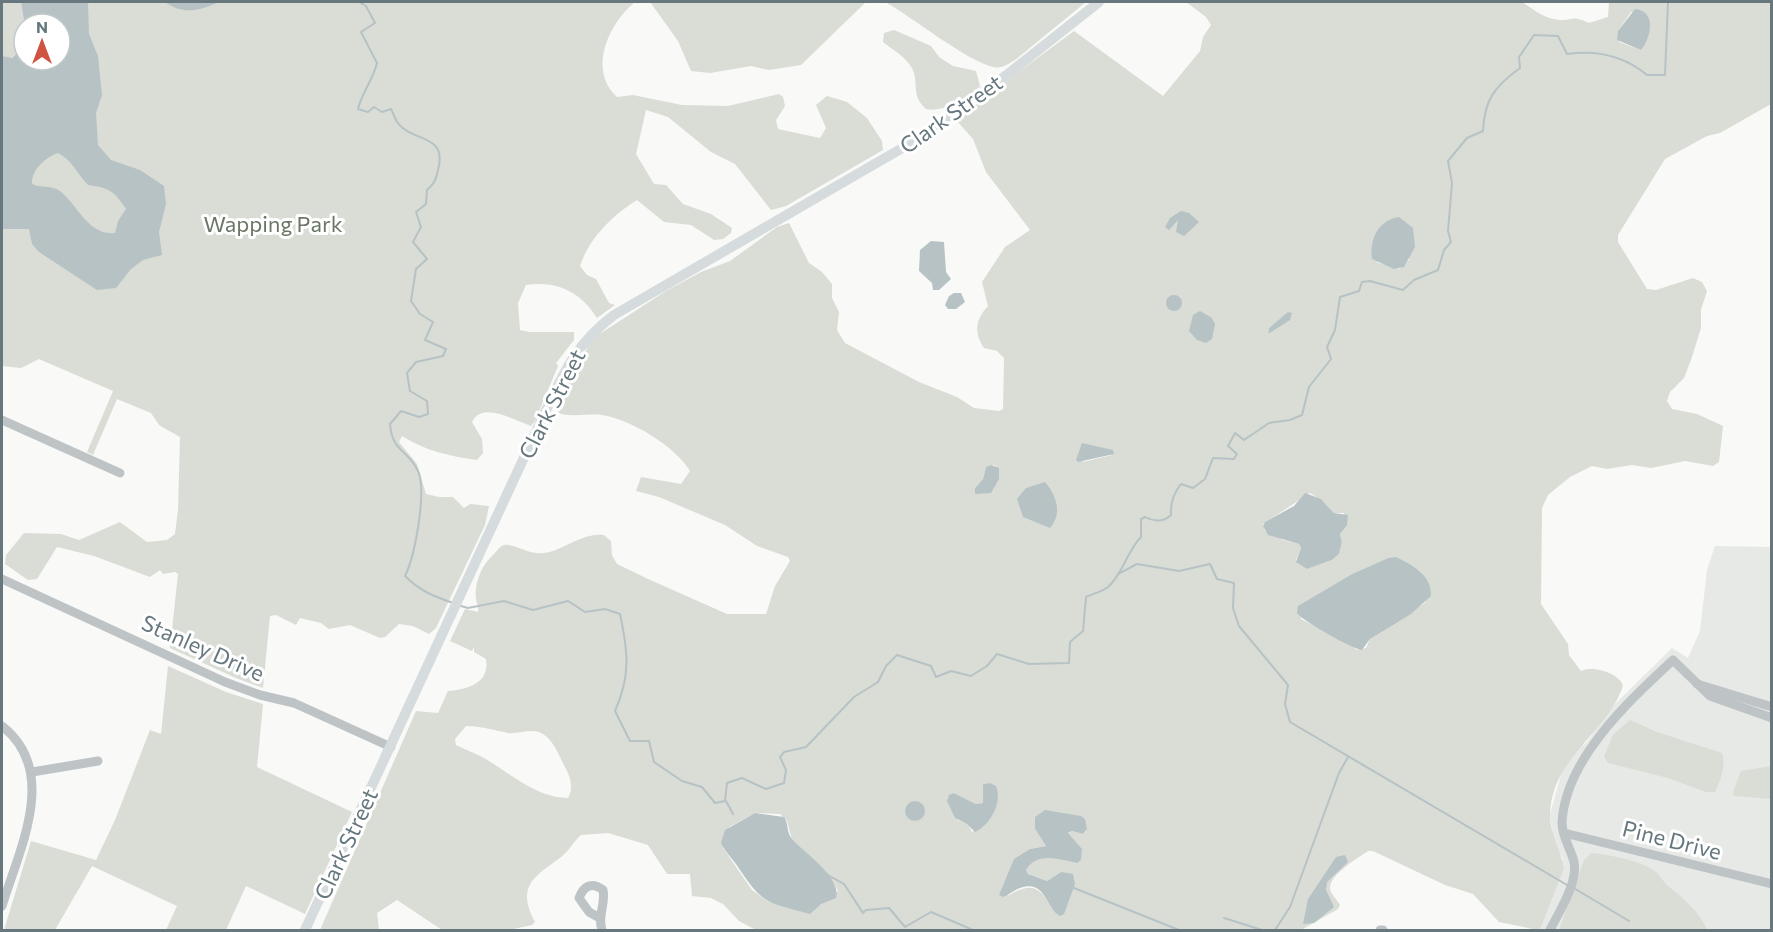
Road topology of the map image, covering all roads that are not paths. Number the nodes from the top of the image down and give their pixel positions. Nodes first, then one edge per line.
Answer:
1 (1099, 2) edge
2 (3, 424) edge
3 (120, 473) dead end
4 (2, 579) edge
5 (1697, 684) junction
6 (1772, 707) edge
7 (1772, 718) edge
8 (2, 726) edge
9 (391, 747) junction
10 (98, 761) dead end
11 (32, 772) junction
12 (1564, 833) junction
13 (1772, 884) edge
14 (2, 906) edge
15 (598, 917) dead end
16 (305, 930) edge
17 (602, 930) edge
18 (1550, 930) edge

1 - 9 main road, Clark Street
2 - 3 street
4 - 9 street, Stanley Drive
5 - 6 street
5 - 7 street
5 - 12 street
8 - 11 street
9 - 16 main road, Clark Street
10 - 11 street
11 - 14 street
12 - 13 street, Pine Drive
12 - 18 street
15 - 17 street

